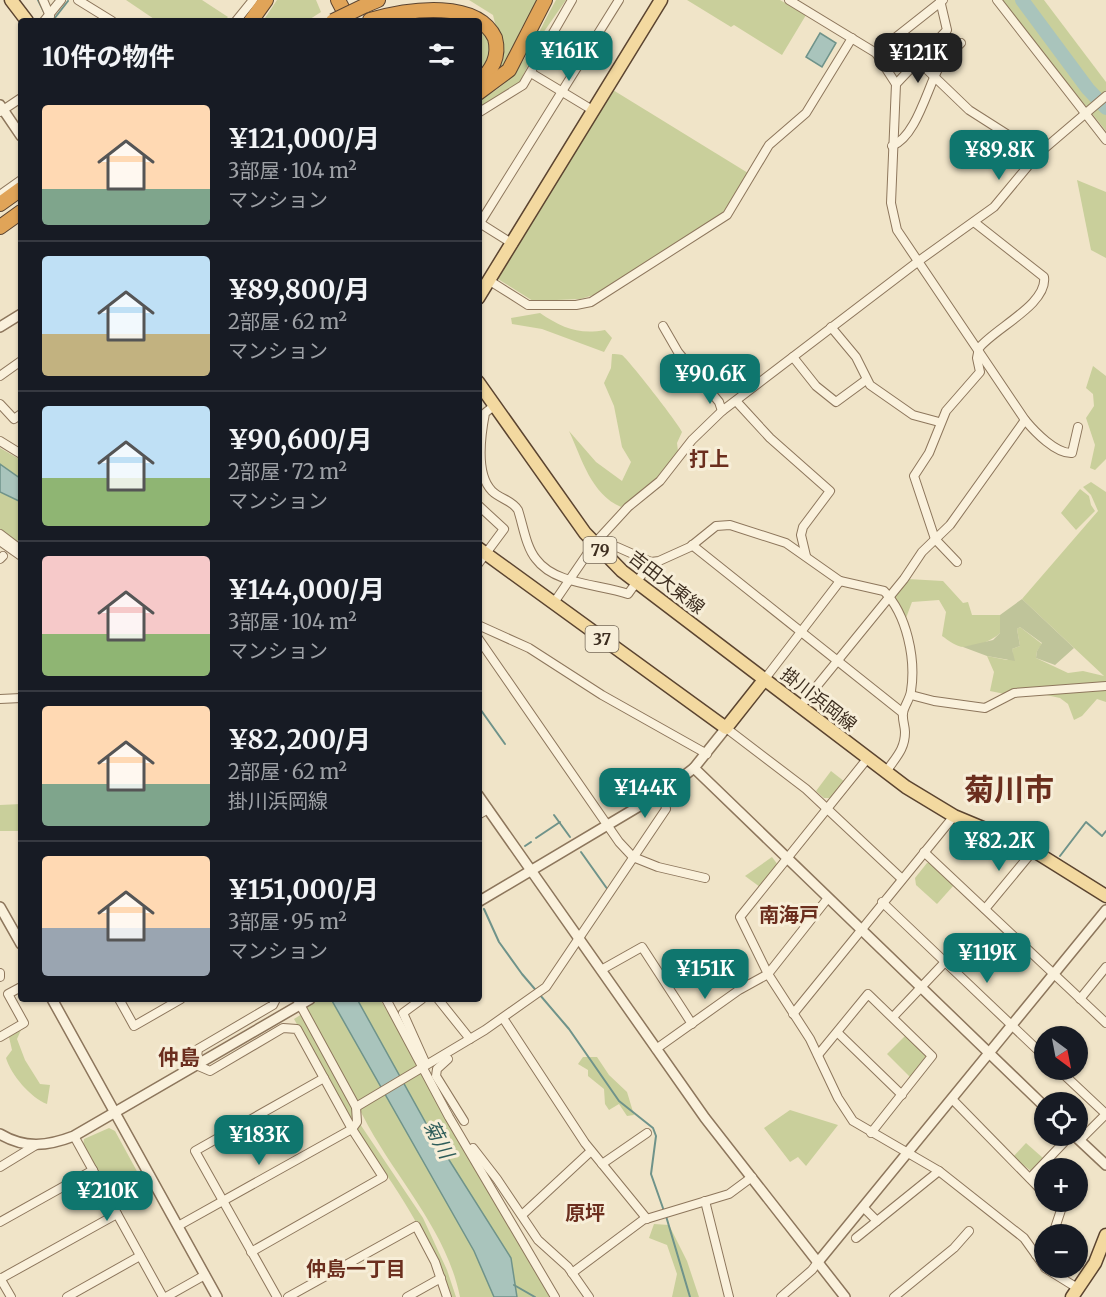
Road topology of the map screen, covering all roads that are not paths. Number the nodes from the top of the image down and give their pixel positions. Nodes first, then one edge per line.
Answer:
1 (11, 0) edge
2 (43, 0) edge
3 (61, 0) edge
4 (78, 0) edge
5 (253, 0) edge
6 (266, 0) edge
7 (330, 0) edge
8 (338, 0) edge
9 (378, 0) edge
10 (416, 0) edge
11 (545, 0) edge
12 (572, 0) edge
13 (619, 0) edge
14 (789, 0) edge
15 (942, 0) edge
16 (997, 0) edge
17 (655, 3) edge
18 (25, 18) edge
19 (47, 18) edge
20 (48, 18) edge
21 (107, 18) edge
22 (238, 18) edge
23 (253, 18) edge
24 (338, 18) edge
25 (339, 18) edge
26 (347, 18) edge
27 (374, 18) edge
28 (376, 18) edge
29 (852, 38) junction
30 (961, 43) dead end
31 (876, 53) junction
32 (919, 62) junction
33 (531, 73) junction
34 (935, 77) junction
35 (482, 78) edge
36 (896, 84) junction
37 (482, 90) edge
38 (562, 92) junction
39 (1106, 96) edge
40 (18, 100) edge
41 (1, 109) edge
42 (482, 111) edge
43 (594, 111) junction
44 (1085, 113) junction
45 (18, 132) edge
46 (1106, 140) edge
47 (892, 147) junction
48 (1038, 154) junction
49 (18, 182) edge
50 (18, 191) edge
51 (0, 195) edge
52 (18, 196) edge
53 (0, 206) edge
54 (18, 214) edge
55 (482, 217) edge
56 (974, 222) junction
57 (482, 224) edge
58 (0, 226) edge
59 (513, 244) junction
60 (920, 260) junction
61 (490, 281) junction
62 (482, 292) edge
63 (18, 316) edge
64 (1, 326) edge
65 (663, 326) dead end
66 (831, 327) junction
67 (979, 348) junction
68 (793, 357) junction
69 (18, 363) edge
70 (0, 376) edge
71 (866, 380) junction
72 (482, 387) edge
73 (736, 401) junction
74 (0, 404) edge
75 (495, 405) junction
76 (722, 411) junction
77 (18, 416) edge
78 (1025, 420) junction
79 (939, 422) junction
80 (1078, 427) dead end
81 (0, 441) edge
82 (18, 452) edge
83 (482, 510) edge
84 (0, 534) edge
85 (935, 539) junction
86 (0, 540) edge
87 (594, 544) junction
88 (692, 545) junction
89 (617, 547) dead end
90 (18, 548) edge
91 (482, 550) edge
92 (18, 554) edge
93 (807, 555) junction
94 (651, 561) junction
95 (957, 562) dead end
96 (570, 580) junction
97 (840, 581) junction
98 (637, 583) junction
99 (888, 596) junction
100 (553, 604) junction
101 (482, 627) edge
102 (800, 631) junction
103 (482, 644) edge
104 (837, 661) junction
105 (764, 680) junction
106 (1106, 686) edge
107 (911, 695) junction
108 (18, 698) edge
109 (0, 699) edge
110 (799, 708) junction
111 (903, 713) junction
112 (726, 728) junction
113 (707, 754) junction
114 (867, 759) junction
115 (694, 768) junction
116 (886, 772) junction
117 (663, 792) junction
118 (482, 801) edge
119 (488, 809) junction
120 (827, 809) junction
121 (482, 813) edge
122 (954, 816) junction
123 (608, 825) junction
124 (1033, 850) junction
125 (924, 852) junction
126 (633, 857) junction
127 (787, 858) junction
128 (531, 871) junction
129 (705, 878) dead end
130 (902, 879) junction
131 (1106, 896) edge
132 (828, 898) junction
133 (482, 900) edge
134 (882, 902) junction
135 (0, 907) edge
136 (985, 909) junction
137 (1106, 910) edge
138 (862, 930) junction
139 (578, 938) junction
140 (18, 939) edge
141 (945, 962) junction
142 (1106, 967) edge
143 (601, 970) junction
144 (768, 974) junction
145 (1053, 974) junction
146 (921, 987) junction
147 (18, 989) edge
148 (1080, 999) junction
149 (54, 1002) edge
150 (121, 1002) edge
151 (176, 1002) edge
152 (274, 1002) edge
153 (302, 1002) edge
154 (388, 1002) edge
155 (418, 1002) edge
156 (440, 1002) edge
157 (793, 1014) junction
158 (893, 1017) junction
159 (502, 1018) junction
160 (1106, 1023) edge
161 (692, 1024) junction
162 (1012, 1025) junction
163 (485, 1030) junction
164 (838, 1033) junction
165 (0, 1036) edge
166 (470, 1039) junction
167 (1034, 1046) edge
168 (656, 1049) junction
169 (989, 1053) junction
170 (818, 1055) junction
171 (196, 1065) junction
172 (423, 1068) junction
173 (324, 1078) junction
174 (1070, 1080) edge
175 (1082, 1092) edge
176 (902, 1095) junction
177 (1034, 1096) edge
178 (1088, 1097) edge
179 (952, 1099) junction
180 (357, 1106) junction
181 (114, 1112) junction
182 (464, 1121) dead end
183 (455, 1126) junction
184 (352, 1129) junction
185 (1088, 1129) edge
186 (872, 1132) junction
187 (647, 1133) dead end
188 (0, 1134) edge
189 (74, 1136) junction
190 (36, 1145) junction
191 (1060, 1146) edge
192 (1086, 1146) edge
193 (591, 1151) junction
194 (909, 1152) junction
195 (602, 1164) junction
196 (1106, 1165) edge
197 (0, 1167) edge
198 (93, 1170) junction
199 (939, 1171) junction
200 (752, 1178) junction
201 (1030, 1178) junction
202 (1034, 1182) edge
203 (222, 1201) junction
204 (705, 1201) junction
205 (863, 1207) junction
206 (117, 1214) junction
207 (522, 1215) junction
208 (647, 1219) junction
209 (877, 1221) junction
210 (0, 1222) edge
211 (178, 1226) junction
212 (969, 1231) dead end
213 (1106, 1235) edge
214 (856, 1238) dead end
215 (251, 1252) junction
216 (1034, 1252) edge
217 (140, 1256) junction
218 (818, 1262) junction
219 (573, 1273) junction
220 (205, 1275) junction
221 (0, 1278) edge
222 (441, 1278) junction
223 (1058, 1278) edge
224 (1075, 1293) edge
225 (11, 1297) edge
226 (67, 1297) edge
227 (165, 1297) edge
228 (217, 1297) edge
229 (277, 1297) edge
230 (288, 1297) edge
231 (407, 1297) edge
232 (447, 1297) edge
233 (555, 1297) edge
234 (588, 1297) edge
235 (729, 1297) edge
236 (781, 1297) edge
237 (845, 1297) edge
238 (894, 1297) edge

1 - 18 main road
2 - 19 street
3 - 20 street
4 - 21 street
5 - 22 street
6 - 23 highway
7 - 24 highway
8 - 26 highway
9 - 25 highway, bridge
10 - 27 highway
11 - 37 highway
12 - 33 street
13 - 38 street
14 - 29 street
15 - 31 street
15 - 32 street
16 - 44 street
17 - 43 main road
28 - 35 highway
29 - 31 street
29 - 61 street
30 - 34 street
31 - 36 street
32 - 34 street
32 - 36 street
33 - 38 street
33 - 42 street
34 - 47 street
34 - 48 street
36 - 47 street
38 - 43 street
38 - 55 street
39 - 44 street
40 - 41 street
41 - 45 street
43 - 59 main road
44 - 46 street
44 - 48 street
47 - 60 street
48 - 56 street
49 - 51 street
50 - 53 highway
52 - 53 highway
54 - 58 highway
56 - 60 street
56 - 67 street
57 - 59 street
59 - 61 main road
60 - 66 street
60 - 67 street
61 - 62 main road
63 - 64 street
65 - 76 street
66 - 68 street
66 - 71 street
67 - 78 street
67 - 79 street
68 - 71 street
68 - 73 street
69 - 70 street
71 - 79 street
72 - 75 main road, 吉田大東線 / 79
73 - 76 street
73 - 93 street
74 - 77 street
75 - 87 main road, 吉田大東線 / 79
75 - 96 street
76 - 87 street
78 - 80 street
78 - 85 street
79 - 85 street
81 - 82 street
83 - 91 street
84 - 90 street
85 - 95 street
85 - 99 street
86 - 92 street
87 - 96 street
87 - 98 main road, 吉田大東線 / 79
88 - 93 street
88 - 94 street
88 - 102 street
89 - 94 street
91 - 100 main road, 37
93 - 97 street
94 - 98 street
96 - 98 street
96 - 100 street
97 - 99 street
97 - 102 street
98 - 105 main road, 吉田大東線 / 79
99 - 104 street
99 - 107 street
100 - 112 main road, 37
101 - 113 street
102 - 104 street
102 - 105 street
103 - 123 street
104 - 110 street
104 - 111 street
105 - 110 main road, 掛川浜岡線
105 - 112 main road, 掛川浜岡線
106 - 107 street
107 - 111 street
108 - 109 street
110 - 114 main road, 掛川浜岡線
111 - 116 street
112 - 113 street
112 - 120 street
113 - 115 street
114 - 116 main road, 掛川浜岡線
114 - 120 street
115 - 117 street
115 - 127 street
116 - 122 main road, 掛川浜岡線
117 - 123 street
117 - 126 street
118 - 119 street
119 - 121 street
119 - 128 street
120 - 127 street
120 - 130 street
122 - 124 main road, 掛川浜岡線
122 - 125 street
123 - 126 street
123 - 128 street
124 - 131 main road, 掛川浜岡線
124 - 136 street
125 - 130 street
125 - 136 street
126 - 129 street
126 - 139 street
127 - 132 street
127 - 144 street
128 - 133 street
128 - 139 street
130 - 134 street
132 - 138 street
132 - 144 street
134 - 138 street
134 - 141 street
135 - 140 street
136 - 145 street
137 - 145 street
138 - 146 street
138 - 157 street
139 - 143 street
139 - 159 street
141 - 146 street
141 - 162 street
142 - 148 street
143 - 161 street
143 - 168 street
144 - 157 street
144 - 161 street
145 - 148 street
145 - 162 street
146 - 158 street
146 - 169 street
147 - 165 street
148 - 160 street
149 - 181 street
150 - 151 street
152 - 171 street
153 - 171 street
153 - 180 street
154 - 172 street
155 - 172 street
156 - 166 street
157 - 170 street
158 - 164 street
158 - 176 street
159 - 163 street
159 - 193 street
161 - 168 street
162 - 167 street
162 - 169 street
163 - 166 street
163 - 182 street
164 - 170 street
164 - 176 street
166 - 172 street
168 - 200 street
169 - 177 street
169 - 179 street
170 - 186 street
171 - 173 street
171 - 181 street
172 - 180 street
172 - 183 street
173 - 184 street
173 - 203 street
174 - 175 street
176 - 186 street
178 - 185 street
179 - 194 street
179 - 201 street
180 - 184 street
181 - 189 street
181 - 211 street
183 - 207 street
183 - 233 street
184 - 203 street
184 - 215 street
186 - 194 street
187 - 195 street
188 - 190 street
189 - 190 street
189 - 198 street
190 - 197 street
191 - 201 street
192 - 196 street
193 - 195 street
193 - 207 street
194 - 199 street
194 - 205 street
195 - 208 street
198 - 206 street
198 - 210 street
199 - 209 street
199 - 216 street
200 - 204 street
200 - 218 street
201 - 202 street
203 - 211 street
203 - 215 street
204 - 208 street
204 - 235 street
205 - 209 street
205 - 218 street
206 - 217 street
206 - 221 street
207 - 219 street
208 - 219 street
209 - 214 street
211 - 220 street
212 - 238 street
213 - 224 main road
215 - 229 street
217 - 226 street
217 - 227 street
218 - 236 street
218 - 237 street
219 - 234 street
220 - 227 street
220 - 228 street
221 - 225 street
222 - 230 street
222 - 231 street
222 - 232 street
223 - 224 street

